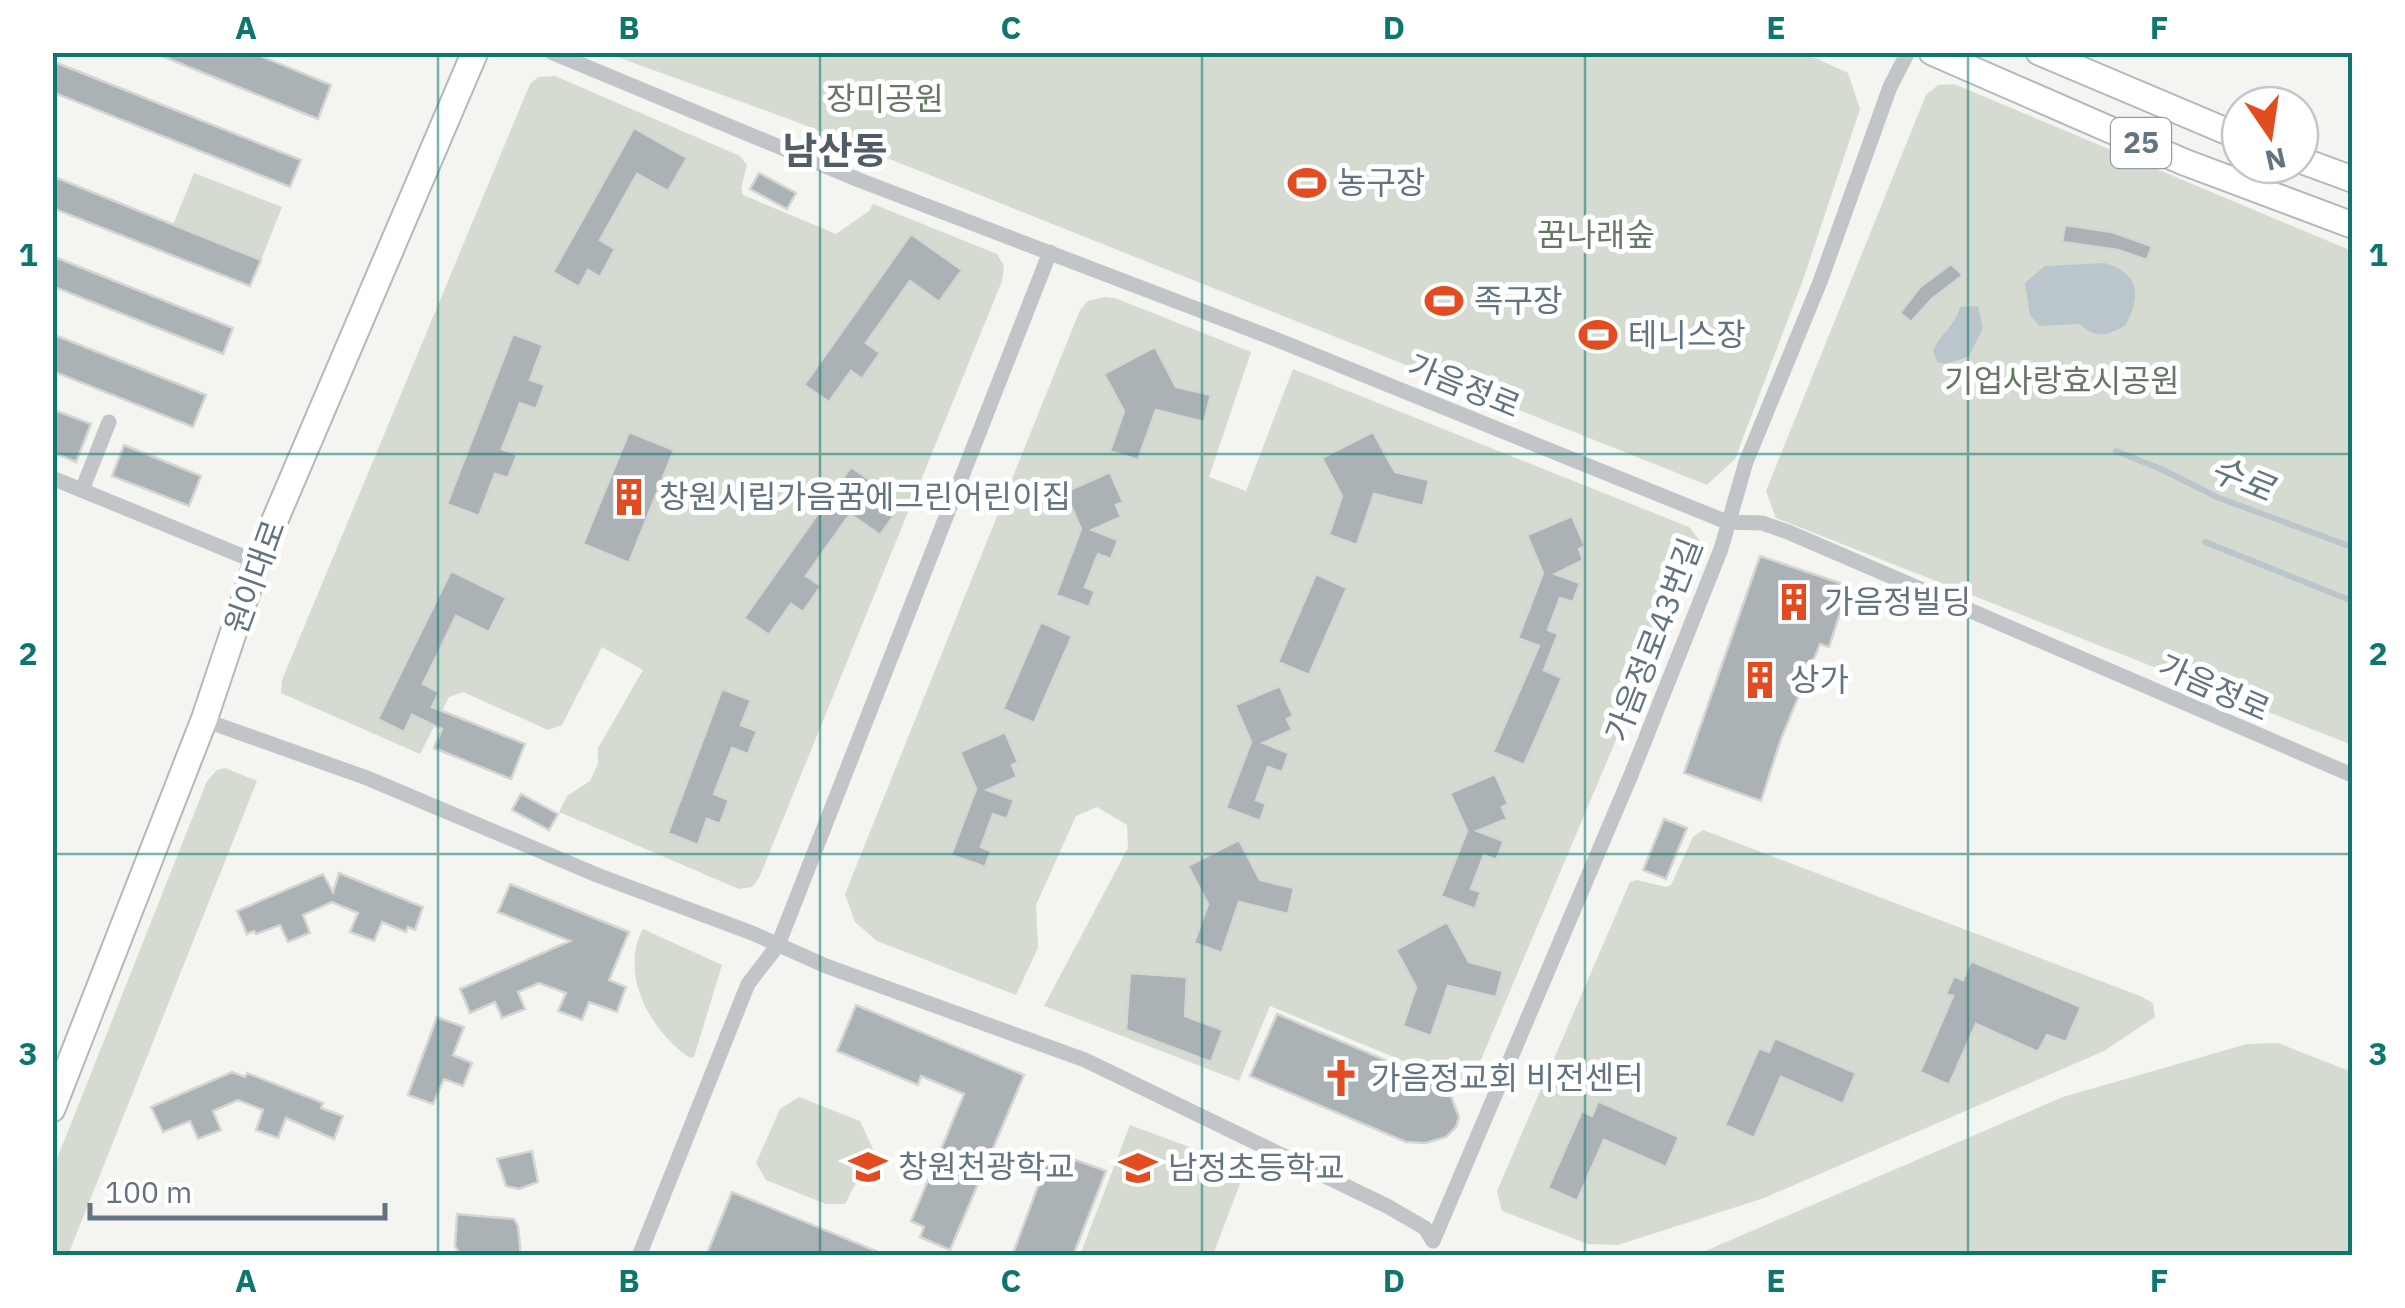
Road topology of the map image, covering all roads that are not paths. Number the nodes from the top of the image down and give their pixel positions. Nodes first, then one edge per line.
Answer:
1 (476, 52) edge
2 (551, 52) edge
3 (1908, 52) edge
4 (1932, 52) edge
5 (2039, 52) edge
6 (2220, 129) edge
7 (2320, 167) edge
8 (2352, 179) edge
9 (2352, 225) edge
10 (1050, 252) junction
11 (109, 422) dead end
12 (52, 478) edge
13 (82, 490) junction
14 (1727, 522) junction
15 (258, 562) junction
16 (204, 720) junction
17 (2352, 775) edge
18 (778, 945) junction
19 (52, 1109) edge
20 (640, 1256) edge

1 - 15 main road, 원이대로
2 - 10 street, 가음정로
3 - 14 street, 가음정로43번길
4 - 9 main road, 25
5 - 6 main road, 25
7 - 8 main road
10 - 14 street, 가음정로
10 - 18 street
11 - 13 street
12 - 13 street
13 - 15 street
14 - 17 street, 가음정로
14 - 18 street, 가음정로43번길
15 - 16 main road, 원이대로
16 - 18 street
16 - 19 main road, 원이대로
18 - 20 street

